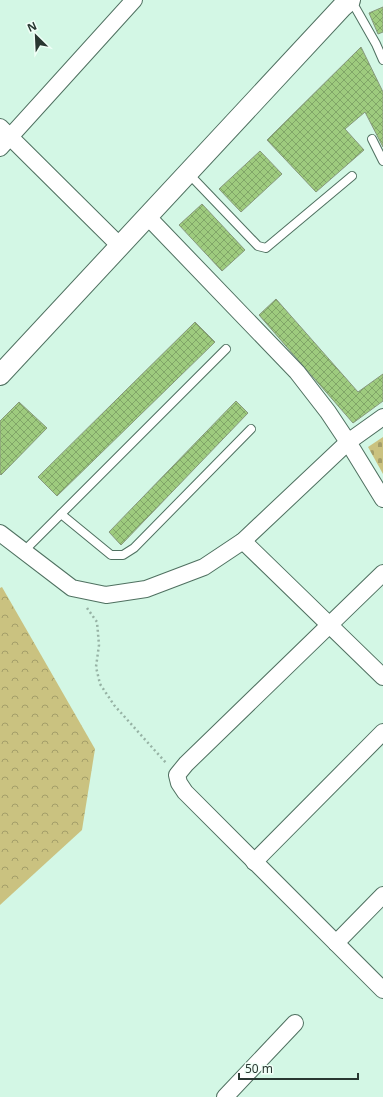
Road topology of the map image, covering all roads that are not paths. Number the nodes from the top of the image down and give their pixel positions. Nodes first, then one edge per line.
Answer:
1 (134, 0) edge
2 (351, 0) edge
3 (383, 60) edge
4 (3, 137) edge
5 (372, 139) dead end
6 (383, 161) edge
7 (187, 172) junction
8 (352, 176) dead end
9 (147, 216) junction
10 (120, 246) junction
11 (226, 349) dead end
12 (0, 375) edge
13 (383, 417) edge
14 (251, 429) dead end
15 (348, 442) junction
16 (383, 498) edge
17 (61, 514) junction
18 (0, 533) edge
19 (243, 541) junction
20 (24, 551) junction
21 (383, 572) edge
22 (328, 625) junction
23 (383, 677) edge
24 (383, 732) edge
25 (254, 862) junction
26 (383, 895) edge
27 (336, 943) junction
28 (383, 990) edge
29 (295, 1023) dead end
30 (225, 1097) edge

1 - 4 street
2 - 3 lane
2 - 7 street
4 - 10 street
5 - 6 lane
7 - 8 lane
7 - 9 street
9 - 10 street
9 - 15 street
10 - 12 street
11 - 17 lane
13 - 15 street
14 - 17 lane
15 - 16 street
15 - 19 street
17 - 20 lane
18 - 20 street
19 - 20 street
19 - 22 street
21 - 22 street
22 - 23 street
22 - 25 street
24 - 25 street
25 - 27 street
26 - 27 street
27 - 28 street
29 - 30 street

